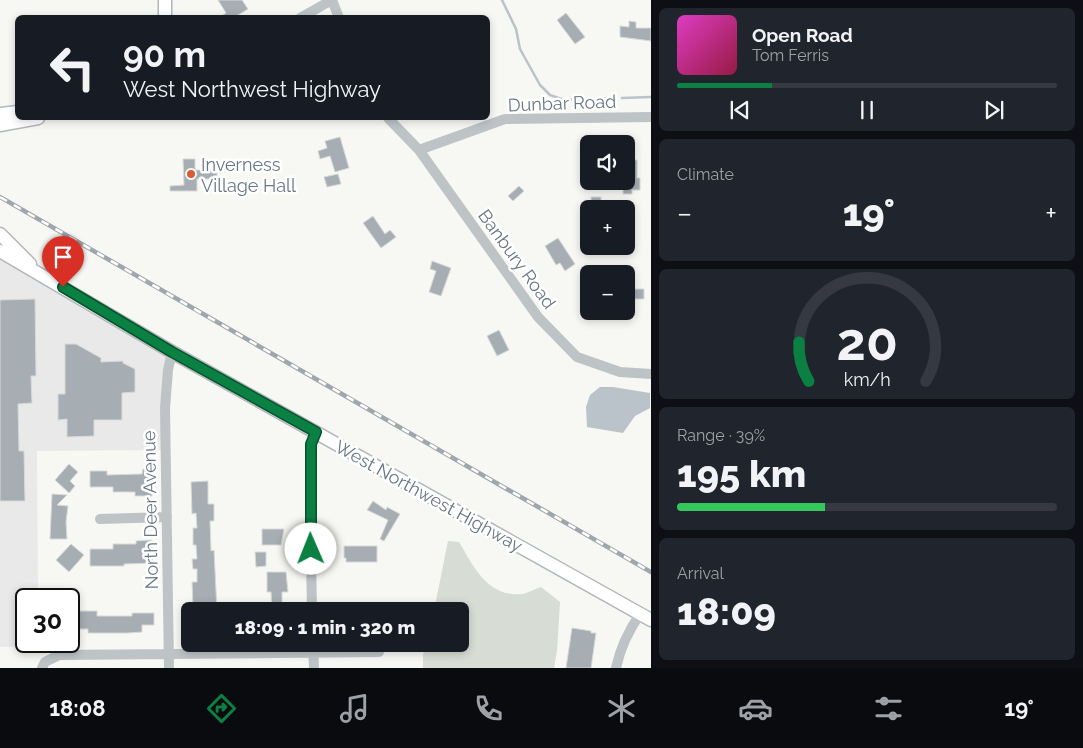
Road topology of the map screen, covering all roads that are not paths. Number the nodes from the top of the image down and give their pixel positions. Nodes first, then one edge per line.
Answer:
1 (164, 0) edge
2 (332, 0) edge
3 (165, 15) edge
4 (305, 15) edge
5 (338, 15) edge
6 (15, 112) edge
7 (0, 114) edge
8 (650, 117) edge
9 (27, 120) edge
10 (390, 120) edge
11 (0, 125) edge
12 (419, 150) junction
13 (0, 234) edge
14 (0, 251) edge
15 (38, 273) junction
16 (172, 352) junction
17 (650, 374) edge
18 (316, 432) junction
19 (166, 516) junction
20 (100, 519) dead end
21 (312, 602) edge
22 (645, 617) edge
23 (217, 652) edge
24 (313, 652) edge
25 (169, 654) junction
26 (44, 665) edge
27 (169, 668) edge
28 (314, 668) edge
29 (616, 668) edge

1 - 3 main road
2 - 4 street
2 - 5 street
6 - 7 main road
8 - 12 street, Dunbar Road
9 - 11 main road
10 - 12 street, Banbury Road
12 - 17 street, Banbury Road
13 - 15 main road
14 - 15 main road, West Northwest Highway
15 - 16 main road, West Northwest Highway
16 - 18 main road, West Northwest Highway
16 - 19 street, North Deer Avenue
18 - 21 street
18 - 22 main road, West Northwest Highway
19 - 20 street
19 - 25 street, North Deer Avenue
22 - 29 street
23 - 25 street
24 - 28 street
25 - 26 street
25 - 27 street, North Deer Avenue

